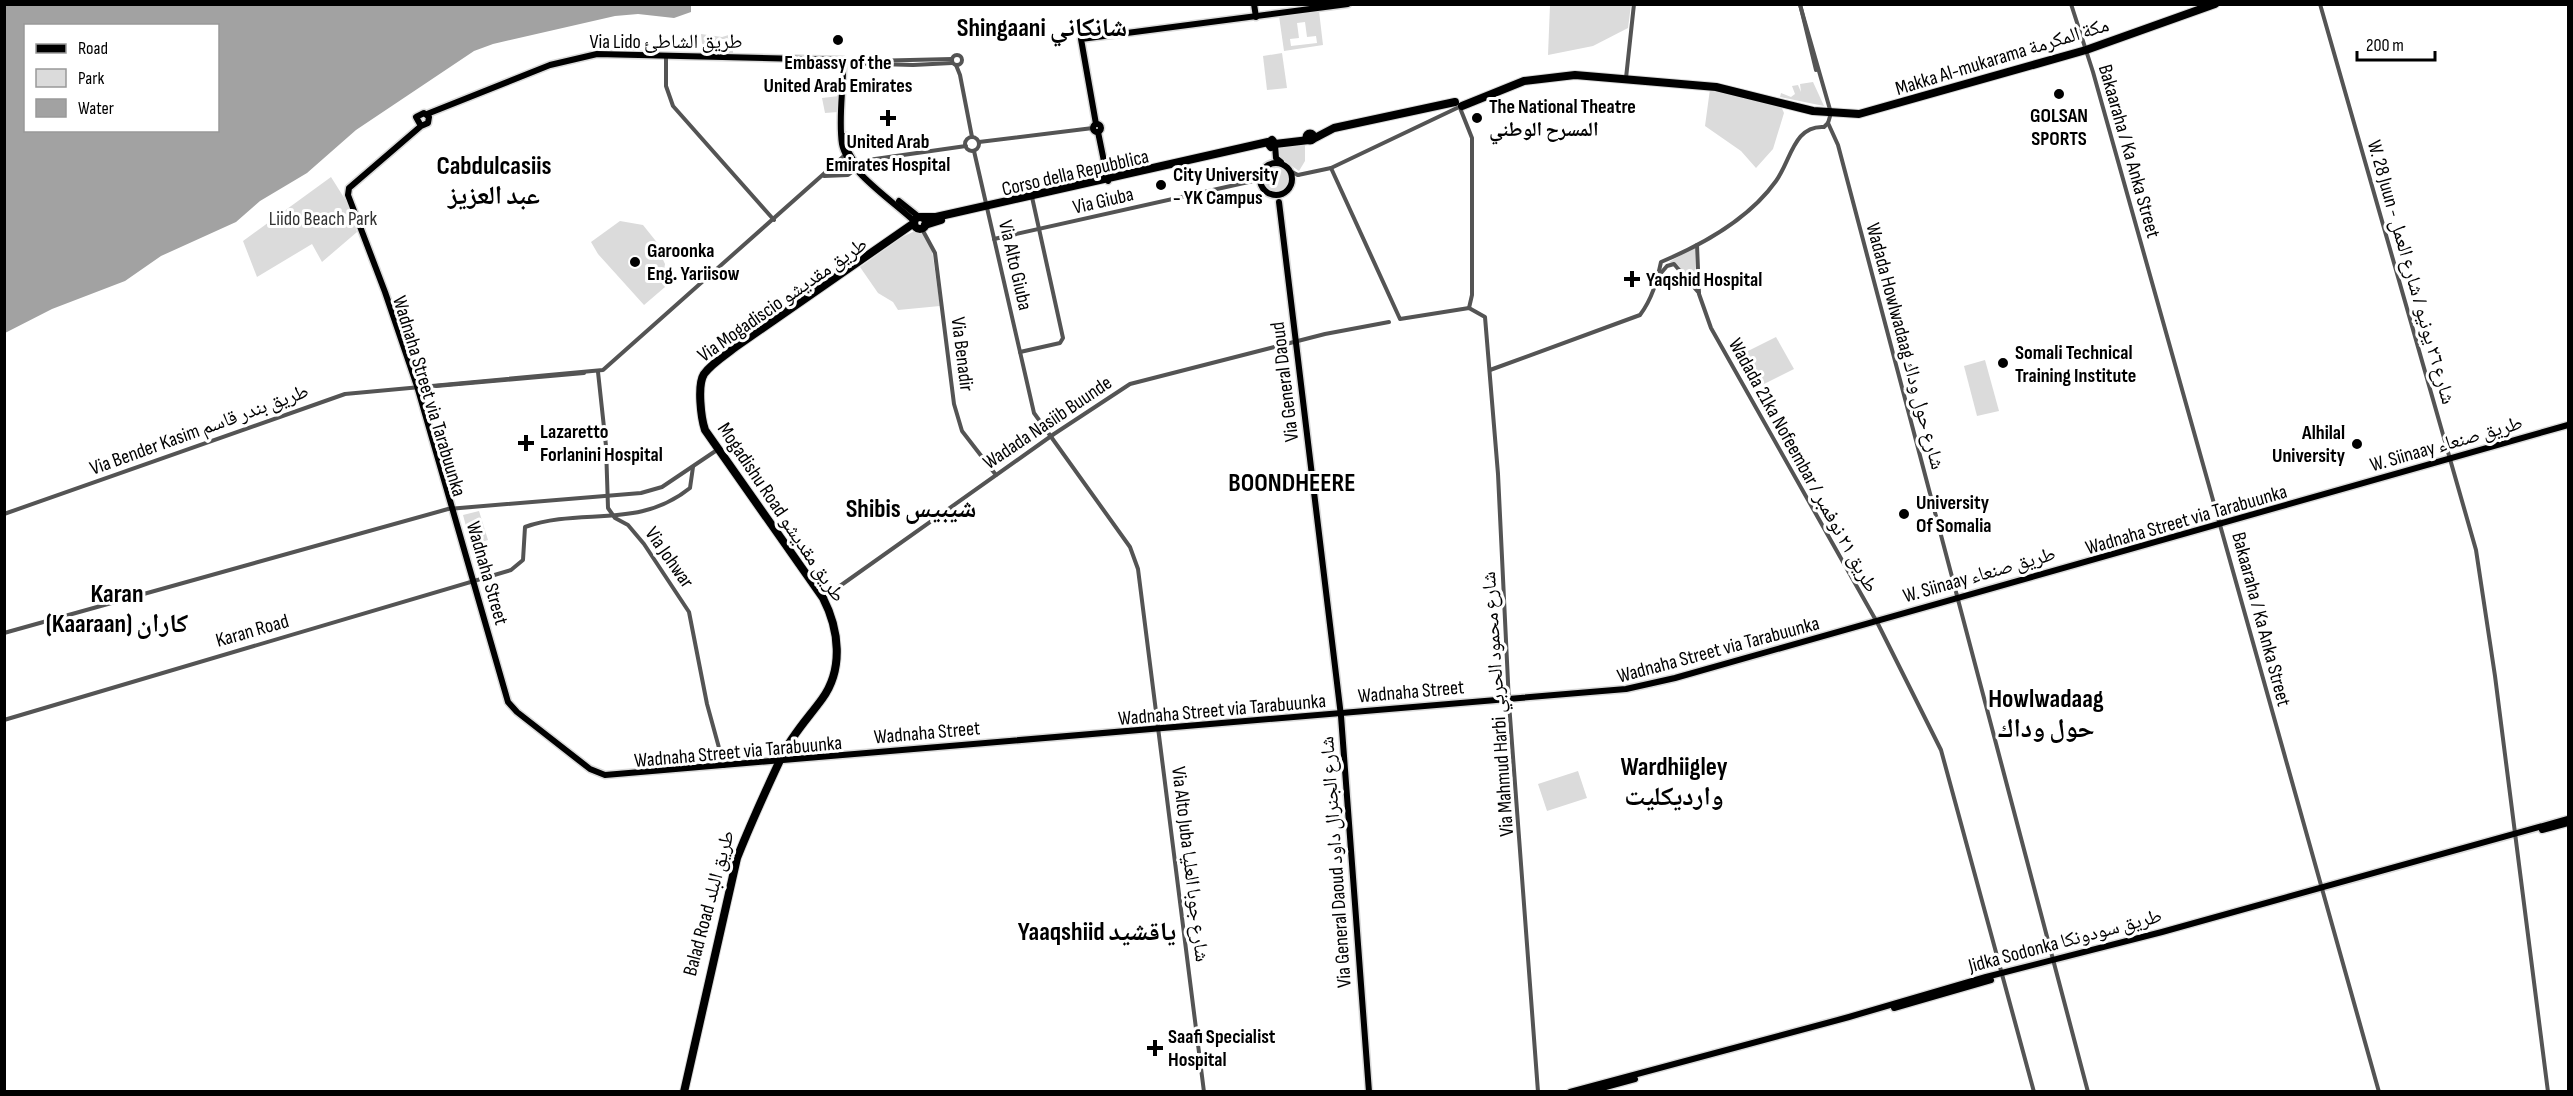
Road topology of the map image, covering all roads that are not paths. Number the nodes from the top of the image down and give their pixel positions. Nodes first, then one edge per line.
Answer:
1 (1254, 4) edge
2 (1348, 4) edge
3 (1634, 4) edge
4 (2071, 4) edge
5 (2206, 4) edge
6 (2215, 4) edge
7 (2319, 4) edge
8 (1800, 5) edge
9 (2196, 9) junction
10 (1256, 17) junction
11 (2085, 49) junction
12 (666, 56) junction
13 (793, 61) junction
14 (845, 62) junction
15 (953, 62) junction
16 (961, 62) junction
17 (960, 75) junction
18 (1627, 78) junction
19 (1459, 105) junction
20 (1828, 113) junction
21 (428, 116) junction
22 (1828, 123) junction
23 (419, 124) junction
24 (1096, 128) junction
25 (844, 137) junction
26 (972, 137) junction
27 (979, 142) junction
28 (1272, 144) junction
29 (966, 146) junction
30 (974, 151) junction
31 (846, 155) junction
32 (1281, 163) junction
33 (1269, 164) junction
34 (1331, 168) junction
35 (858, 169) junction
36 (1295, 175) junction
37 (824, 176) junction
38 (1259, 177) junction
39 (1108, 180) junction
40 (1253, 182) junction
41 (1260, 185) junction
42 (1283, 194) junction
43 (1272, 195) junction
44 (1032, 197) junction
45 (1279, 202) junction
46 (987, 207) junction
47 (774, 220) junction
48 (919, 223) junction
49 (1038, 230) junction
50 (994, 239) junction
51 (1697, 245) junction
52 (1660, 274) junction
53 (1699, 294) junction
54 (1468, 308) junction
55 (1389, 322) dead end
56 (1296, 342) junction
57 (1020, 352) junction
58 (1490, 370) junction
59 (598, 372) junction
60 (702, 378) joint
61 (413, 387) junction
62 (1028, 387) joint
63 (2568, 426) edge
64 (1050, 436) junction
65 (717, 450) junction
66 (2450, 460) junction
67 (693, 467) junction
68 (996, 475) junction
69 (608, 497) junction
70 (450, 508) junction
71 (4, 514) edge
72 (615, 518) junction
73 (2221, 526) junction
74 (1323, 558) joint
75 (472, 583) junction
76 (823, 598) junction
77 (1959, 598) junction
78 (1877, 622) junction
79 (4, 633) edge
80 (1701, 672) junction
81 (1547, 698) junction
82 (1509, 701) junction
83 (1340, 715) junction
84 (4, 720) edge
85 (1160, 729) junction
86 (911, 751) joint
87 (778, 761) junction
88 (753, 764) junction
89 (724, 766) junction
90 (676, 771) junction
91 (2568, 819) edge
92 (2568, 823) edge
93 (2516, 835) junction
94 (2322, 888) junction
95 (2054, 962) junction
96 (2002, 975) junction
97 (682, 1092) edge
98 (1204, 1092) edge
99 (1369, 1092) edge
100 (1538, 1092) edge
101 (1570, 1092) edge
102 (1587, 1092) edge
103 (2034, 1092) edge
104 (2088, 1092) edge
105 (2379, 1092) edge
106 (2548, 1092) edge

1 - 10 main road
2 - 10 main road
3 - 18 street
4 - 11 street, Bakaaraha / Ka Anka Street
5 - 9 highway, Makka Al-mukarama مكة المكرمة
6 - 9 highway, Makka Al-mukarama مكة المكرمة
7 - 66 street, W. 28 Juun - شارع ٢٦ يونيو / شارع العمل
8 - 20 street
9 - 11 highway, Makka Al-mukarama مكة المكرمة
10 - 24 main road
11 - 20 highway, Makka Al-mukarama مكة المكرمة
11 - 73 street, Bakaaraha / Ka Anka Street
12 - 13 main road, Via Lido طريق الشاطئ
12 - 21 main road, Via Lido طريق الشاطئ
12 - 47 street
13 - 14 main road, Via Lido طريق الشاطئ
13 - 14 main road, Via Lido طريق الشاطئ
14 - 15 street
14 - 25 main road
15 - 16 street
15 - 16 street
15 - 17 street
16 - 17 street
17 - 26 street
18 - 19 highway, Makka Al-mukarama مكة المكرمة
18 - 20 highway, Makka Al-mukarama مكة المكرمة
19 - 28 highway, Makka Al-mukarama مكة المكرمة
19 - 34 street
19 - 54 street
20 - 22 street
21 - 23 main road
21 - 23 main road
22 - 51 street
22 - 77 street, Wadada Howlwadaag شارع حول وداك
23 - 61 main road, Wadnaha Street
24 - 27 street
24 - 39 main road
25 - 31 main road
25 - 35 main road
26 - 27 street
26 - 29 street
27 - 30 street
28 - 32 main road
28 - 33 main road
28 - 39 highway
29 - 30 street
29 - 35 street
30 - 46 street, Via Alto Giuba
31 - 35 main road
31 - 37 street
32 - 33 main road
32 - 36 main road
33 - 38 main road
34 - 36 street
34 - 54 street
35 - 37 street
35 - 48 main road
36 - 42 main road
37 - 47 street
38 - 40 street
38 - 41 main road
39 - 44 highway
40 - 41 street
40 - 49 street, Via Giuba
41 - 43 main road
42 - 43 main road
42 - 45 main road
43 - 45 main road
44 - 46 highway
44 - 49 street
45 - 56 main road, Via General Daoud
46 - 48 highway
46 - 50 street, Via Alto Giuba
47 - 59 street
48 - 60 highway, Via Mogadiscio طريق مقديشو
48 - 68 street, Via Benadir
49 - 50 street, Via Giuba
49 - 57 street
50 - 57 street, Via Alto Giuba
51 - 52 street
51 - 53 street
52 - 53 street
52 - 58 street
53 - 78 street, Wadada 21ka Nofeembar / طريق ٢١ نوفمبر
54 - 58 street, Via Mahmud Harbi شارع محمود الحربي
55 - 56 street, Wadada Nasiib Buunde
56 - 64 street, Wadada Nasiib Buunde
56 - 74 main road, Via General Daoud
57 - 62 street, Via Alto Giuba
58 - 82 street, Via Mahmud Harbi شارع محمود الحربي
59 - 61 street, Via Bender Kasim طريق بندر قاسم
59 - 69 street
60 - 65 highway, Mogadishu Road طريق مقديشو
61 - 70 main road, Wadnaha Street
61 - 71 street, Via Bender Kasim طريق بندر قاسم
62 - 64 street, Via Alto Juba شارع جوبا العليا
63 - 66 main road, W. Siinaay طريق صنعاء
64 - 68 street, Wadada Nasiib Buunde
64 - 85 street, Via Alto Juba شارع جوبا العليا
65 - 67 street
65 - 76 highway, Mogadishu Road طريق مقديشو
66 - 73 main road, W. Siinaay طريق صنعاء
66 - 93 street, W. 28 Juun - شارع ٢٦ يونيو / شارع العمل
67 - 69 street
67 - 72 street
68 - 76 street, Wadada Nasiib Buunde
69 - 70 street
69 - 72 street
70 - 75 main road, Wadnaha Street
70 - 79 street
72 - 75 street, Karan Road
72 - 89 street, Via Johwar
73 - 77 main road, W. Siinaay طريق صنعاء
73 - 94 street, Bakaaraha / Ka Anka Street
74 - 83 main road, Via General Daoud شارع الجنرال داود
75 - 84 street, Karan Road
75 - 90 main road, Wadnaha Street
76 - 87 highway, Mogadishu Road طريق مقديشو
77 - 78 main road, W. Siinaay طريق صنعاء
77 - 95 street, Wadada Howlwadaag شارع حول وداك
78 - 80 main road, Wadnaha Street via Tarabuunka
78 - 80 main road, W. Siinaay طريق صنعاء
78 - 96 street, Wadada 21ka Nofeembar / طريق ٢١ نوفمبر
80 - 81 main road, Wadnaha Street
80 - 81 main road, Wadnaha Street via Tarabuunka
81 - 82 main road, Wadnaha Street
82 - 83 main road, Wadnaha Street
82 - 100 street, Via Mahmud Harbi شارع محمود الحربي
83 - 85 main road, Wadnaha Street
83 - 99 main road, Via General Daoud شارع الجنرال داود
85 - 86 main road, Wadnaha Street
85 - 98 street, Via Alto Juba شارع جوبا العليا
86 - 87 main road, Wadnaha Street via Tarabuunka
87 - 88 main road, Wadnaha Street
87 - 97 highway, Balad Road طريق البلد
88 - 89 main road, Wadnaha Street
88 - 90 main road, Wadnaha Street via Tarabuunka
89 - 90 main road, Wadnaha Street
91 - 93 main road, Jidka Sodonka طريق سودونكا
92 - 93 main road, Jidka Sodonka طريق سودونكا
93 - 94 main road, Jidka Sodonka طريق سودونكا
93 - 106 street, W. 28 Juun - شارع ٢٦ يونيو / شارع العمل
94 - 95 main road, Jidka Sodonka طريق سودونكا
94 - 105 street, Bakaaraha / Ka Anka Street
95 - 96 main road, Jidka Sodonka طريق سودونكا
95 - 104 street, Wadada Howlwadaag شارع حول وداك
96 - 101 main road, Jidka Sodonka طريق سودونكا
96 - 102 main road, Jidka Sodonka طريق سودونكا
96 - 103 street, Wadada 21ka Nofeembar / طريق ٢١ نوفمبر

